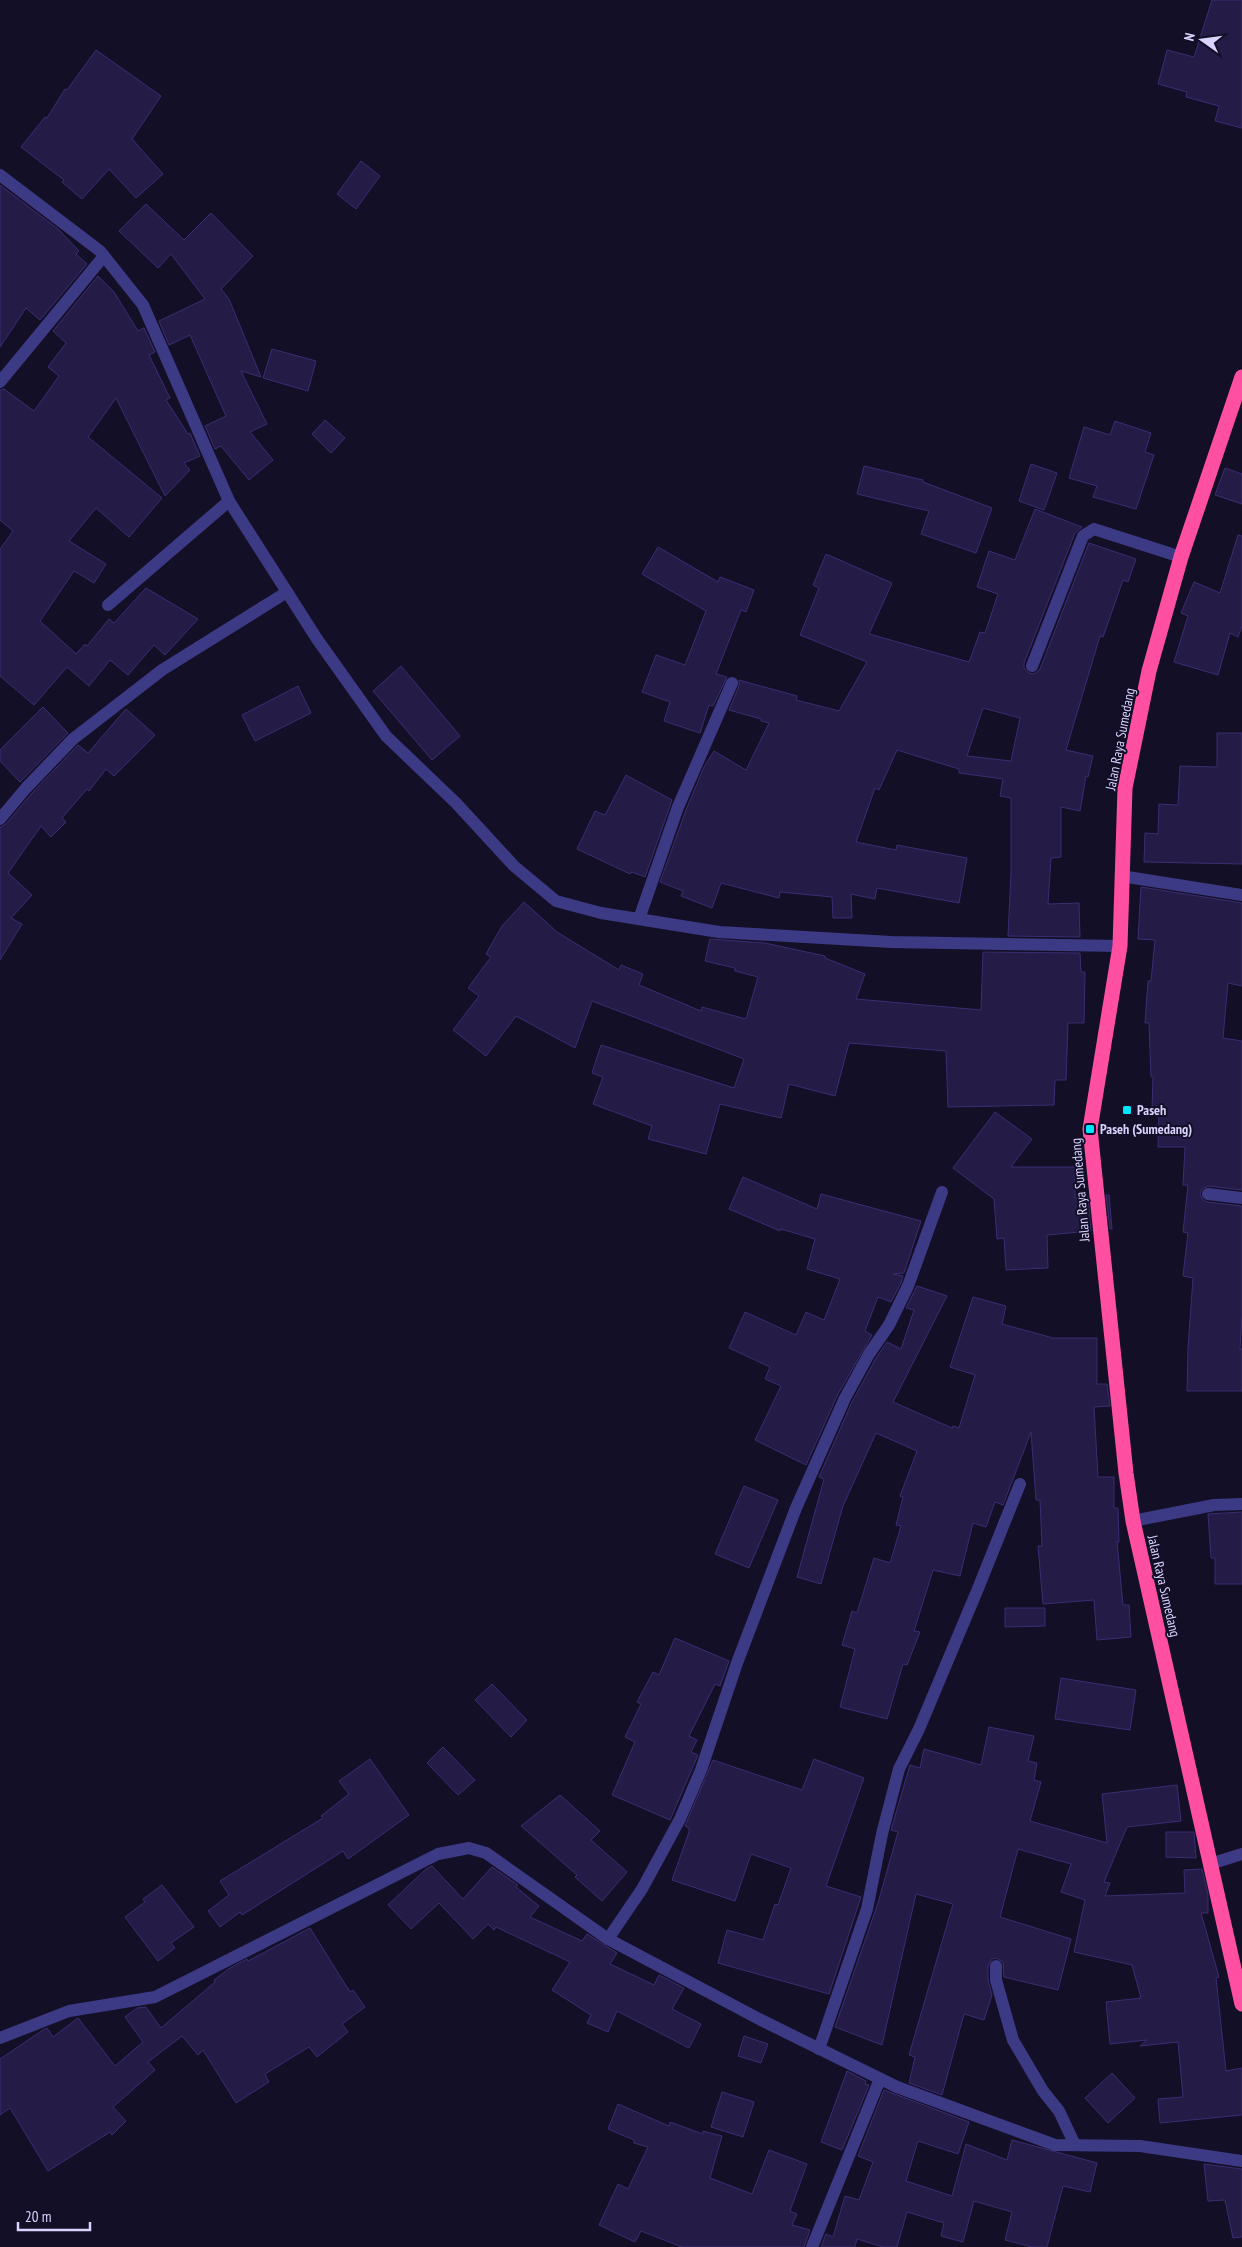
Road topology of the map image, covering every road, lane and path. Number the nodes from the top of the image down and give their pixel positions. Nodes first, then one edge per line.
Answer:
1 (0, 175) edge
2 (104, 256) junction
3 (0, 382) edge
4 (1241, 387) edge
5 (229, 501) junction
6 (1181, 557) junction
7 (287, 592) junction
8 (108, 606) dead end
9 (1032, 666) dead end
10 (732, 683) dead end
11 (0, 819) edge
12 (1121, 876) junction
13 (1242, 895) edge
14 (639, 919) junction
15 (1120, 946) junction
16 (942, 1192) dead end
17 (1208, 1194) dead end
18 (1242, 1198) edge
19 (1020, 1484) dead end
20 (1242, 1504) edge
21 (1133, 1520) junction
22 (1242, 1854) edge
23 (1210, 1864) junction
24 (608, 1939) junction
25 (996, 1966) dead end
26 (1242, 2004) edge
27 (0, 2038) edge
28 (819, 2049) junction
29 (880, 2079) junction
30 (1075, 2145) junction
31 (1242, 2161) edge
32 (812, 2247) edge

1 - 2 street
2 - 3 street
2 - 5 street
4 - 6 highway, Jalan Raya Sumedang
5 - 7 street
5 - 8 street
6 - 9 street
6 - 12 highway, Jalan Raya Sumedang
7 - 11 street
7 - 14 street
10 - 14 street
12 - 13 street
12 - 15 highway, Jalan Raya Sumedang
14 - 15 street
15 - 21 highway, Jalan Raya Sumedang
16 - 24 street
17 - 18 street
19 - 28 street
20 - 21 street
21 - 23 highway, Jalan Raya Sumedang
22 - 23 street
23 - 26 highway, Jalan Raya Sumedang
24 - 27 street
24 - 28 street
25 - 30 street
28 - 29 street
29 - 30 street
29 - 32 street
30 - 31 street

